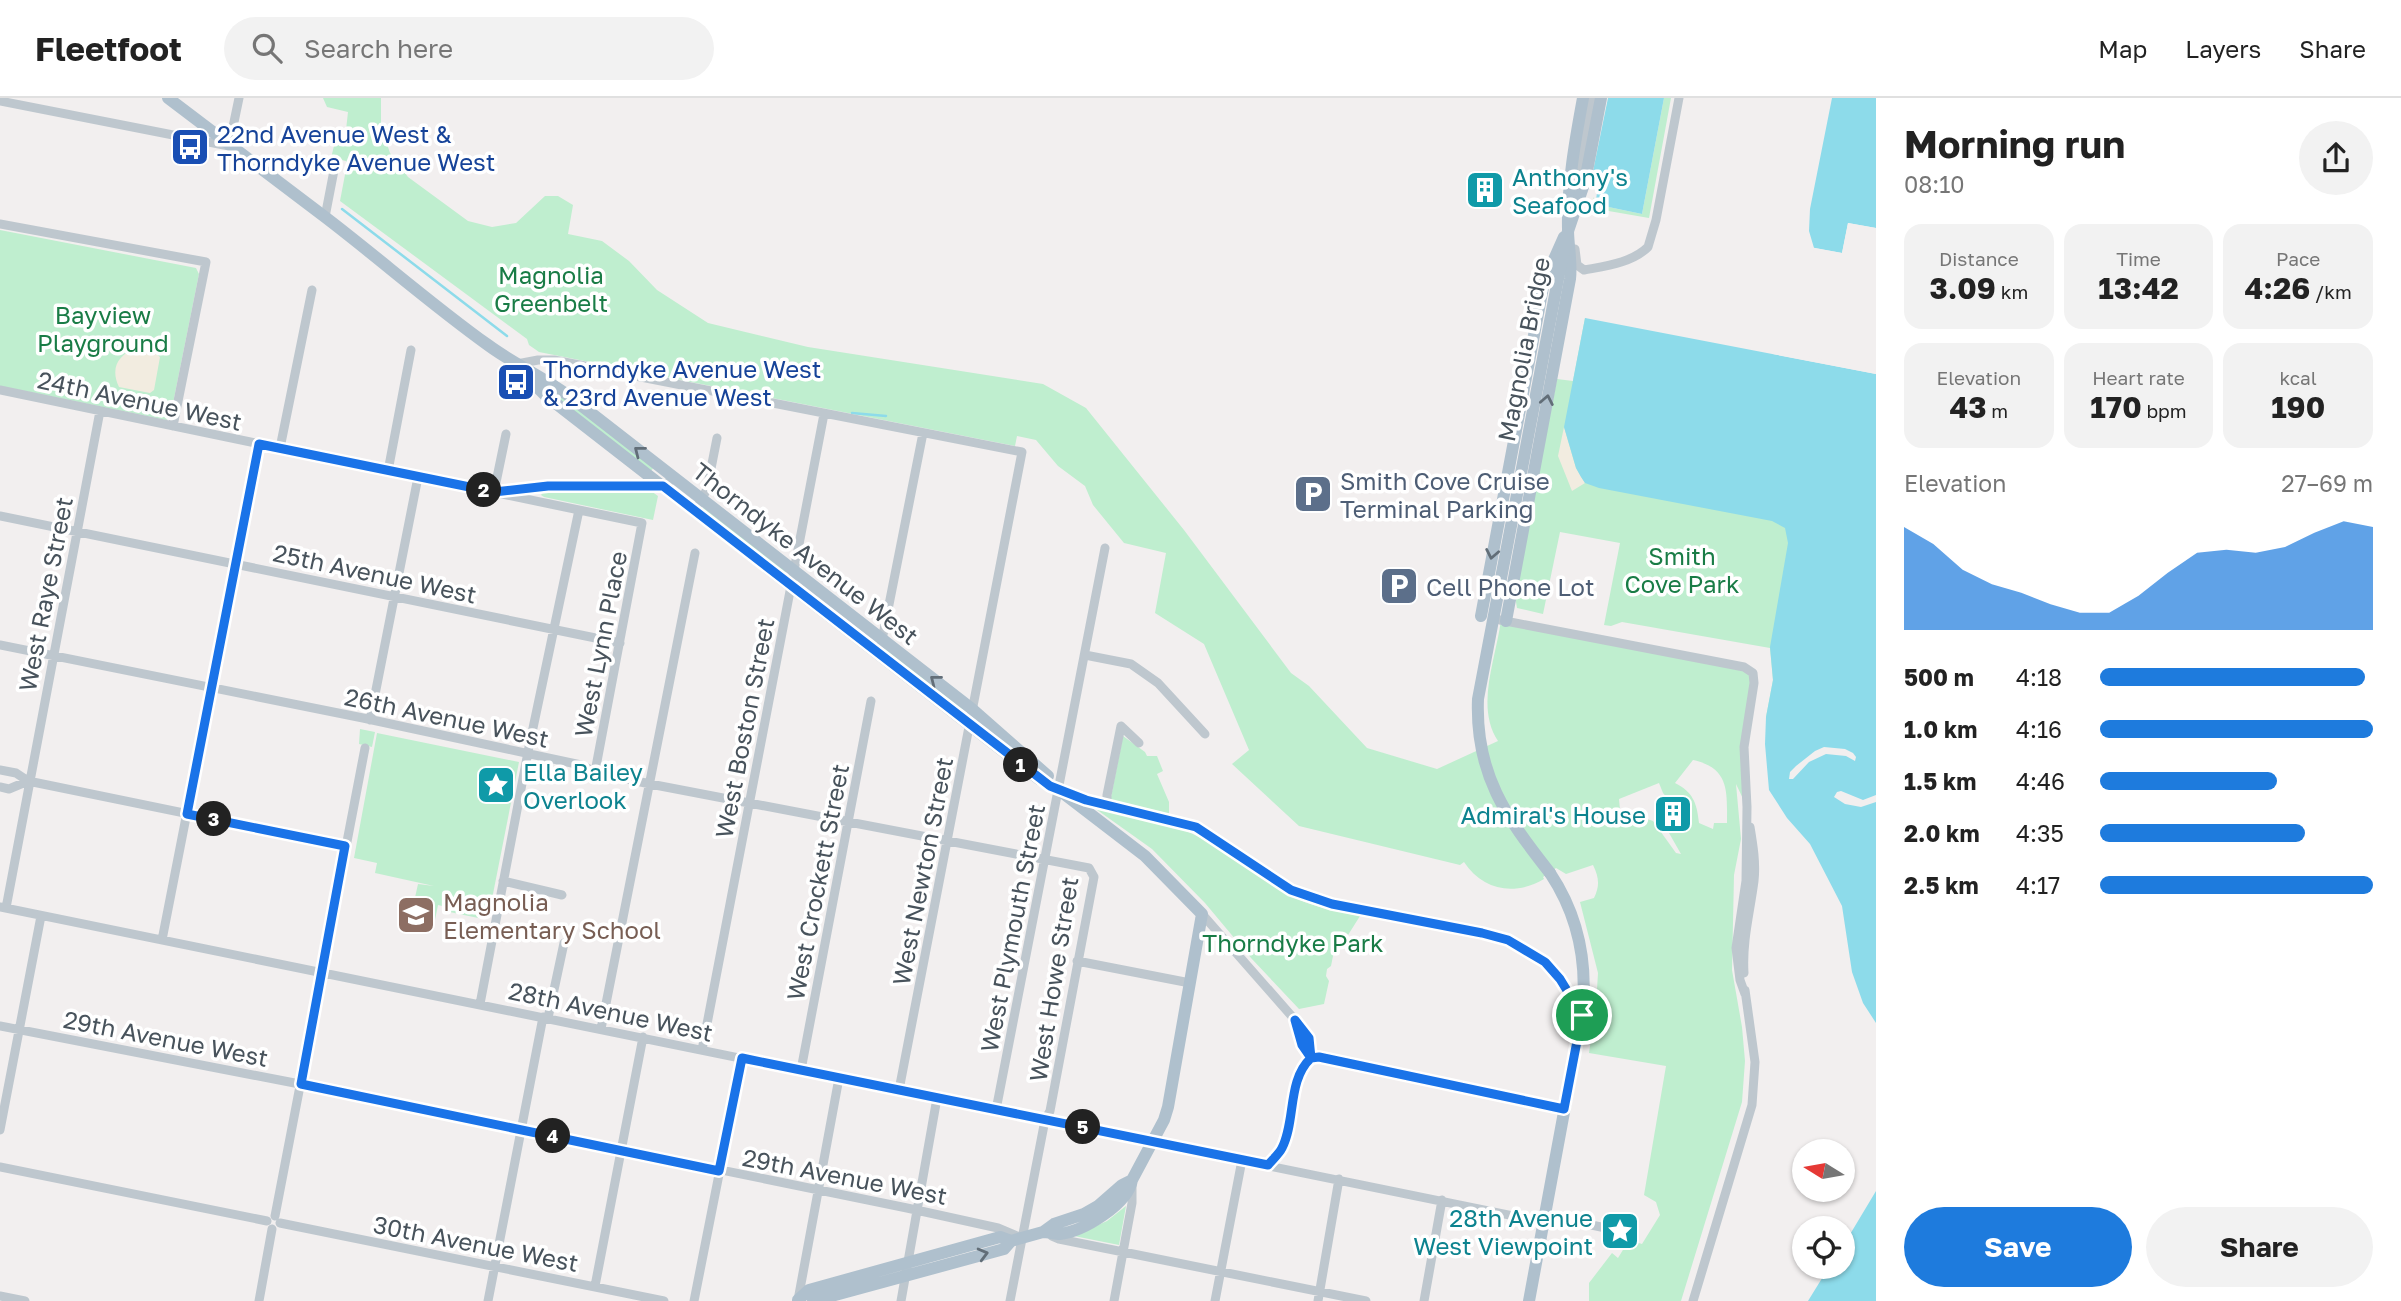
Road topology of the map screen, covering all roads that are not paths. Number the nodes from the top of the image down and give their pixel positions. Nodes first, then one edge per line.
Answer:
1 (168, 98) edge
2 (239, 98) edge
3 (1583, 98) edge
4 (1592, 98) edge
5 (1601, 98) edge
6 (1679, 98) edge
7 (0, 101) edge
8 (229, 146) junction
9 (336, 160) dead end
10 (325, 217) junction
11 (0, 224) edge
12 (1568, 231) junction
13 (312, 290) dead end
14 (411, 350) dead end
15 (515, 365) junction
16 (0, 390) edge
17 (100, 411) junction
18 (824, 414) junction
19 (173, 426) junction
20 (923, 433) junction
21 (506, 434) dead end
22 (717, 438) dead end
23 (259, 444) junction
24 (280, 449) junction
25 (388, 471) junction
26 (418, 477) junction
27 (674, 478) junction
28 (663, 486) junction
29 (494, 492) junction
30 (702, 499) junction
31 (579, 510) junction
32 (695, 512) junction
33 (0, 516) edge
34 (642, 523) joint
35 (76, 532) junction
36 (1105, 548) dead end
37 (695, 553) dead end
38 (235, 564) junction
39 (795, 570) junction
40 (791, 587) junction
41 (393, 597) junction
42 (1481, 616) joint
43 (1506, 621) junction
44 (553, 630) junction
45 (882, 639) junction
46 (620, 643) junction
47 (0, 645) edge
48 (879, 655) junction
49 (1084, 655) junction
50 (53, 656) junction
51 (211, 688) junction
52 (871, 701) dead end
53 (972, 709) junction
54 (370, 720) junction
55 (969, 725) junction
56 (1205, 734) dead end
57 (1139, 743) dead end
58 (365, 748) dead end
59 (528, 755) junction
60 (0, 770) edge
61 (595, 772) junction
62 (28, 782) junction
63 (650, 785) junction
64 (0, 787) edge
65 (1059, 790) junction
66 (749, 803) junction
67 (1107, 806) junction
68 (187, 814) junction
69 (849, 822) junction
70 (947, 841) junction
71 (345, 846) junction
72 (1045, 859) junction
73 (1090, 869) joint
74 (503, 881) junction
75 (562, 895) dead end
76 (3, 907) edge
77 (1202, 914) junction
78 (41, 916) junction
79 (162, 940) junction
80 (564, 943) dead end
81 (1077, 961) junction
82 (323, 972) junction
83 (1190, 983) junction
84 (480, 1004) junction
85 (1582, 1015) junction
86 (546, 1018) junction
87 (0, 1026) edge
88 (19, 1029) junction
89 (601, 1029) junction
90 (643, 1037) junction
91 (702, 1049) junction
92 (742, 1058) junction
93 (1311, 1058) junction
94 (801, 1070) junction
95 (839, 1078) junction
96 (301, 1084) junction
97 (899, 1090) junction
98 (937, 1098) junction
99 (1564, 1109) junction
100 (996, 1110) junction
101 (1045, 1120) junction
102 (0, 1130) edge
103 (521, 1130) junction
104 (1153, 1142) junction
105 (623, 1150) junction
106 (1242, 1160) junction
107 (1268, 1165) junction
108 (0, 1167) edge
109 (719, 1171) junction
110 (1339, 1179) junction
111 (1132, 1180) junction
112 (818, 1190) junction
113 (1442, 1200) junction
114 (917, 1210) junction
115 (1544, 1219) junction
116 (274, 1222) junction
117 (1620, 1231) dead end
118 (1043, 1232) junction
119 (1016, 1240) junction
120 (1124, 1251) junction
121 (495, 1267) junction
122 (907, 1269) junction
123 (1220, 1271) junction
124 (595, 1286) junction
125 (0, 1296) edge
126 (1319, 1296) edge
127 (25, 1301) edge
128 (258, 1301) edge
129 (488, 1301) edge
130 (664, 1301) edge
131 (694, 1301) edge
132 (803, 1301) edge
133 (901, 1301) edge
134 (1010, 1301) edge
135 (1114, 1301) edge
136 (1215, 1301) edge
137 (1366, 1301) edge
138 (1424, 1301) edge
139 (1529, 1301) edge
140 (1693, 1301) edge

1 - 8 main road, Thorndyke Avenue West
2 - 8 street
3 - 12 main road, Magnolia Bridge, bridge
4 - 6 street
5 - 12 main road, Magnolia Bridge, bridge
7 - 8 street
8 - 10 main road, Thorndyke Avenue West
9 - 10 street
10 - 15 main road, Thorndyke Avenue West
11 - 19 street
12 -> 42 main road, bridge
43 -> 12 main road
12 - 85 main road, Magnolia Bridge, bridge
13 - 24 street
14 - 25 street
15 - 18 street
27 -> 15 main road, Thorndyke Avenue West
15 - 28 main road, Thorndyke Avenue West
16 - 17 street, 24th Avenue West
17 - 19 street, 24th Avenue West
17 - 35 street, West Raye Street
18 - 20 street
18 - 39 street, West Boston Street
19 - 23 street, 24th Avenue West
20 - 45 street
20 - 53 street, West Newton Street
21 - 29 street
22 - 30 street
23 - 24 street, 24th Avenue West
23 - 38 street
24 - 25 street, 24th Avenue West
25 - 26 street, 24th Avenue West
26 - 29 street, 24th Avenue West
26 - 41 street
27 - 28 street
27 - 30 main road, Thorndyke Avenue West
28 - 29 street
28 - 32 main road, Thorndyke Avenue West
29 - 31 street, 24th Avenue West
30 - 32 street
30 - 39 main road, Thorndyke Avenue West
31 - 34 street, 24th Avenue West
31 - 44 street
32 - 40 main road, Thorndyke Avenue West
33 - 35 street, 25th Avenue West
34 - 46 street, West Lynn Place
35 - 38 street, 25th Avenue West
35 - 50 street, West Raye Street
36 - 49 street, West Plymouth Street
37 - 63 street
38 - 41 street, 25th Avenue West
38 - 51 street
39 - 40 street, West Boston Street
39 - 45 main road, Thorndyke Avenue West
40 - 48 main road, Thorndyke Avenue West
40 - 66 street, West Boston Street
41 - 44 street, 25th Avenue West
41 - 54 street
42 - 43 street
43 - 140 street
44 - 46 street, 25th Avenue West
44 - 59 street
45 - 48 street
53 -> 45 main road, Thorndyke Avenue West
46 - 61 street, West Lynn Place
47 - 50 street, 26th Avenue West
48 - 55 main road, Thorndyke Avenue West
49 - 56 street
49 - 65 street, West Plymouth Street
50 - 51 street, 26th Avenue West
50 - 62 street, West Raye Street
51 - 54 street, 26th Avenue West
51 - 68 street
52 - 69 street, West Crockett Street
53 - 55 street, West Newton Street
53 - 65 main road, Thorndyke Avenue West
54 - 59 street, 26th Avenue West
55 - 65 main road, Thorndyke Avenue West
55 - 70 street, West Newton Street
57 - 67 street
58 - 71 street
59 - 61 street, 26th Avenue West
59 - 74 street
60 - 62 street
61 - 63 street, 26th Avenue West
62 - 64 street
62 - 68 street
62 - 76 street, West Raye Street
63 - 66 street, 26th Avenue West
63 - 89 street
65 - 67 street
65 - 72 street, West Plymouth Street
65 - 77 main road, Thorndyke Avenue West
66 - 69 street, 26th Avenue West
66 - 91 street, West Boston Street
67 - 85 street
68 - 71 street
68 - 79 street
69 - 70 street, 26th Avenue West
69 - 94 street, West Crockett Street
70 - 72 street, 26th Avenue West
70 - 97 street, West Newton Street
71 - 82 street
72 - 73 street, 26th Avenue West
72 - 100 street, West Plymouth Street
73 - 81 street, West Howe Street
74 - 75 street
74 - 84 street
76 - 78 street, 28th Avenue West
77 - 83 main road
77 - 93 street, Thorndyke Avenue West
78 - 79 street, 28th Avenue West
78 - 88 street
79 - 82 street, 28th Avenue West
80 - 86 street
81 - 83 street
81 - 101 street, West Howe Street
82 - 84 street, 28th Avenue West
82 - 96 street
83 - 104 main road
84 - 86 street, 28th Avenue West
85 - 99 main road, Magnolia Bridge
86 - 89 street, 28th Avenue West
86 - 103 street
87 - 88 street, 29th Avenue West
88 - 96 street, 29th Avenue West
88 - 102 street
89 - 90 street, 28th Avenue West
90 - 91 street, 28th Avenue West
90 - 105 street
91 - 92 street, 28th Avenue West
92 - 94 street, 28th Avenue West
92 - 109 street
93 - 99 street
93 - 107 street
94 - 95 street, 28th Avenue West
95 - 97 street, 28th Avenue West
95 - 112 street
96 - 103 street, 29th Avenue West
96 - 116 street
97 - 98 street, 28th Avenue West
98 - 100 street, 28th Avenue West
98 - 114 street
99 - 115 main road, Magnolia Bridge
100 - 101 street, 28th Avenue West
101 - 104 street, 28th Avenue West
101 - 119 street, West Howe Street
103 - 105 street, 29th Avenue West
103 - 121 street
104 - 106 street, 28th Avenue West
104 - 111 main road
105 - 109 street, 29th Avenue West
105 - 124 street
106 - 107 street, 28th Avenue West
106 - 123 street
107 - 110 street, 28th Avenue West
108 - 116 street, 30th Avenue West
109 - 112 street, 29th Avenue West
109 - 131 street
110 - 113 street, 28th Avenue West
110 - 126 street
111 - 118 main road
111 - 120 street
112 - 114 street, 29th Avenue West
112 - 132 street
113 - 115 street, 28th Avenue West
113 - 138 street
114 - 119 street, 29th Avenue West
114 - 122 street
115 - 117 street, 28th Avenue West
115 - 139 main road, Magnolia Bridge
116 - 121 street, 30th Avenue West
116 - 128 street
118 - 119 main road
118 - 120 street
119 - 122 main road
119 - 134 street, West Howe Street
120 - 123 street
120 - 135 street
121 - 124 street, 30th Avenue West
121 - 129 street
122 - 132 main road
122 - 133 street
123 - 126 street
123 - 136 street
124 - 130 street, 30th Avenue West
125 - 127 street
126 - 137 street

